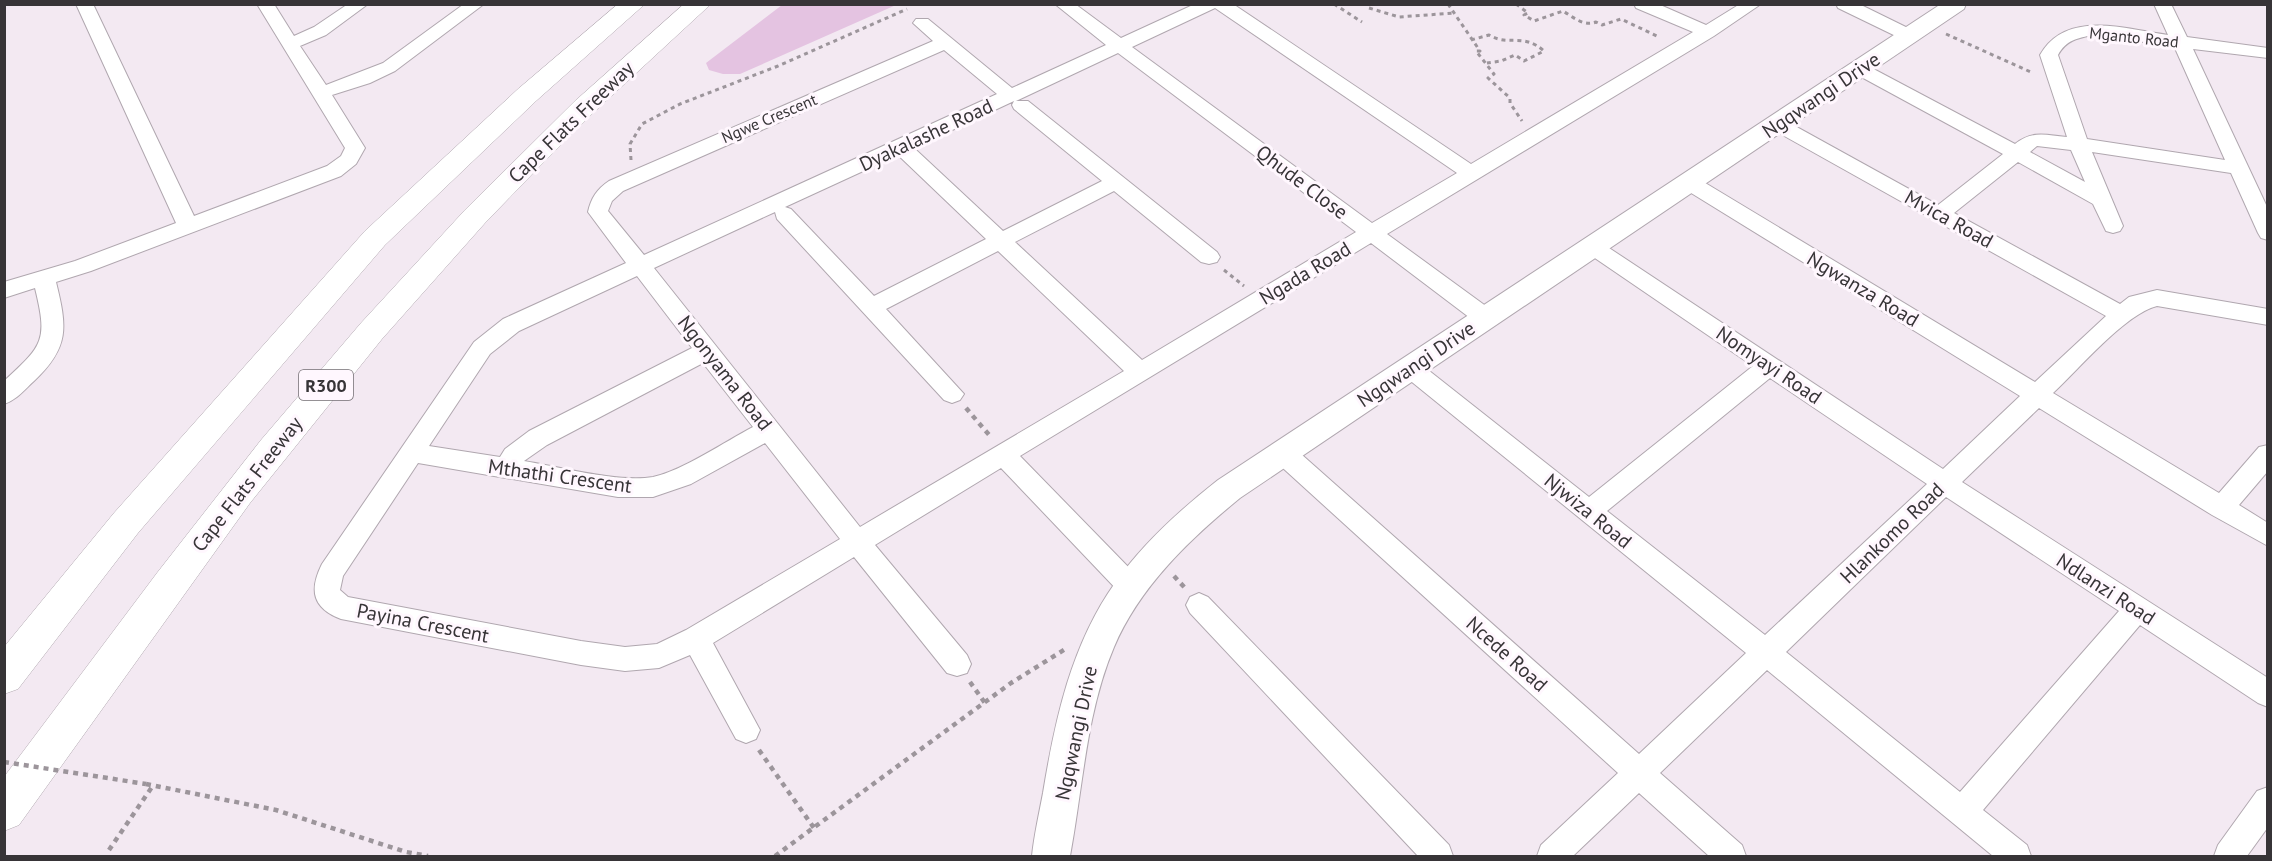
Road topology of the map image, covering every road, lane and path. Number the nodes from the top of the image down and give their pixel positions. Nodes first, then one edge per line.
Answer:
1 (84, 4) edge
2 (264, 4) edge
3 (360, 4) edge
4 (476, 4) edge
5 (633, 4) edge
6 (699, 4) edge
7 (1062, 4) edge
8 (1210, 4) edge
9 (1221, 4) edge
10 (1334, 4) edge
11 (1448, 4) edge
12 (1516, 4) edge
13 (1642, 4) edge
14 (1753, 4) edge
15 (1844, 4) edge
16 (1956, 4) edge
17 (2162, 4) edge
18 (910, 8) dead end
19 (1370, 8) dead end
20 (1454, 13) junction
21 (1362, 22) dead end
22 (922, 23) dead end
23 (1708, 33) junction
24 (1924, 33) junction
25 (1471, 40) junction
26 (946, 42) junction
27 (2181, 42) junction
28 (289, 44) junction
29 (1119, 46) junction
30 (1682, 48) junction
31 (2268, 53) edge
32 (1487, 63) junction
33 (1860, 69) junction
34 (2056, 76) junction
35 (321, 93) junction
36 (1016, 100) junction
37 (1777, 124) junction
38 (1536, 133) junction
39 (2079, 144) junction
40 (900, 147) junction
41 (2016, 153) junction
42 (2238, 168) junction
43 (1472, 173) junction
44 (631, 178) junction
45 (1114, 182) junction
46 (1690, 183) junction
47 (2101, 199) junction
48 (600, 203) joint
49 (784, 214) dead end
50 (1940, 214) junction
51 (188, 226) junction
52 (2113, 226) dead end
53 (2268, 233) edge
54 (1372, 234) junction
55 (999, 241) junction
56 (1593, 248) junction
57 (1209, 257) joint
58 (641, 265) junction
59 (44, 279) junction
60 (4, 290) edge
61 (1260, 300) junction
62 (872, 307) junction
63 (2121, 315) junction
64 (2268, 317) edge
65 (1486, 318) junction
66 (706, 351) junction
67 (1769, 366) junction
68 (1410, 369) junction
69 (1140, 372) junction
70 (952, 394) joint
71 (4, 395) edge
72 (2037, 395) junction
73 (769, 429) junction
74 (410, 452) junction
75 (1283, 453) junction
76 (1003, 454) junction
77 (2268, 454) edge
78 (506, 468) junction
79 (1944, 483) junction
80 (2221, 508) junction
81 (1588, 512) junction
82 (2268, 536) edge
83 (856, 541) junction
84 (1130, 586) junction
85 (1199, 605) dead end
86 (2137, 609) junction
87 (696, 639) junction
88 (1070, 646) dead end
89 (1767, 653) junction
90 (957, 664) dead end
91 (4, 677) edge
92 (2268, 694) edge
93 (746, 730) joint
94 (4, 762) edge
95 (1639, 773) junction
96 (153, 784) junction
97 (2268, 801) edge
98 (4, 811) edge
99 (1961, 813) junction
100 (814, 828) junction
101 (109, 850) dead end
102 (428, 856) edge
103 (775, 856) edge
104 (1051, 856) edge
105 (1438, 856) edge
106 (1552, 856) edge
107 (1731, 856) edge
108 (2016, 856) edge
109 (2229, 856) edge

1 - 51 street
2 - 28 street
3 - 28 street
4 - 35 street
5 - 91 highway
6 - 98 highway, Cape Flats Freeway / R300
7 - 29 street, Qhude Close
8 - 29 street, Dyakalashe Road
9 - 43 street
10 - 21 path
11 - 20 path
12 - 30 path
13 - 23 street
14 - 23 street, Ngada Road
15 - 24 street
16 - 24 street, Ngqwangi Drive
17 - 27 street
18 - 44 path
19 - 20 path
20 - 25 path
22 - 26 street
23 - 30 street, Ngada Road
24 - 33 street, Ngqwangi Drive
24 - 34 path
25 - 32 path
25 - 32 path
26 - 36 street
26 - 44 street, Ngwe Crescent
27 - 31 street, Mganto Road
27 - 34 street, Mganto Road
27 - 42 street
28 - 35 street
29 - 36 street, Dyakalashe Road
29 - 54 street, Qhude Close
30 - 38 street, Ngada Road
32 - 38 path
33 - 37 street, Ngqwangi Drive
33 - 41 street
34 - 39 street, Mganto Road
35 - 51 street
36 - 40 street, Dyakalashe Road
36 - 45 street
37 - 46 street, Ngqwangi Drive
37 - 50 street, Mvica Road
38 - 43 street, Ngada Road
39 - 41 street
39 - 42 street
39 - 47 street, Mganto Road
40 - 55 street
40 - 58 street, Dyakalashe Road
41 - 47 street
41 - 50 street
42 - 53 street
43 - 54 street, Ngada Road
44 - 48 street, Ngwe Crescent
45 - 55 street
45 - 57 street
46 - 56 street, Ngqwangi Drive
46 - 72 street, Ngwanza Road
47 - 52 street, Mganto Road
48 - 58 street, Ngonyama Road
49 - 62 street
50 - 63 street, Mvica Road
51 - 59 street
54 - 61 street, Ngada Road
54 - 65 street, Qhude Close
55 - 62 street
55 - 69 street
56 - 65 street, Ngqwangi Drive
56 - 67 street, Nomyayi Road
57 - 61 path
58 - 66 street, Ngonyama Road
58 - 74 street, Payina Crescent
59 - 60 street
59 - 71 street
61 - 69 street, Ngada Road
62 - 70 street
63 - 64 street, Hlankomo Road
63 - 72 street, Hlankomo Road
65 - 68 street, Ngqwangi Drive
66 - 73 street, Ngonyama Road
66 - 78 street
67 - 79 street, Nomyayi Road
67 - 81 street
68 - 75 street, Ngqwangi Drive
68 - 81 street, Njwiza Road
69 - 76 street, Ngada Road
70 - 76 path
72 - 79 street, Hlankomo Road
72 - 80 street, Ngwanza Road
73 - 78 street, Mthathi Crescent
73 - 83 street, Ngonyama Road
74 - 78 street, Mthathi Crescent
74 - 87 street, Payina Crescent
75 - 84 street, Ngqwangi Drive
75 - 95 street, Ncede Road
76 - 83 street, Ngada Road
76 - 84 street
77 - 80 street
79 - 86 street, Ndlanzi Road
79 - 89 street, Hlankomo Road
80 - 82 street, Ngwanza Road
81 - 89 street, Njwiza Road
83 - 87 street, Payina Crescent
83 - 90 street, Ngonyama Road
84 - 104 street, Ngqwangi Drive
85 - 105 street
86 - 92 street, Ndlanzi Road
86 - 99 street
87 - 93 street
88 - 100 path
89 - 95 street, Hlankomo Road
89 - 99 street, Njwiza Road
93 - 100 path
94 - 96 path, bridge
95 - 106 street, Hlankomo Road
95 - 107 street, Ncede Road
96 - 101 path
96 - 102 path
97 - 109 street
99 - 108 street, Njwiza Road
100 - 103 path

